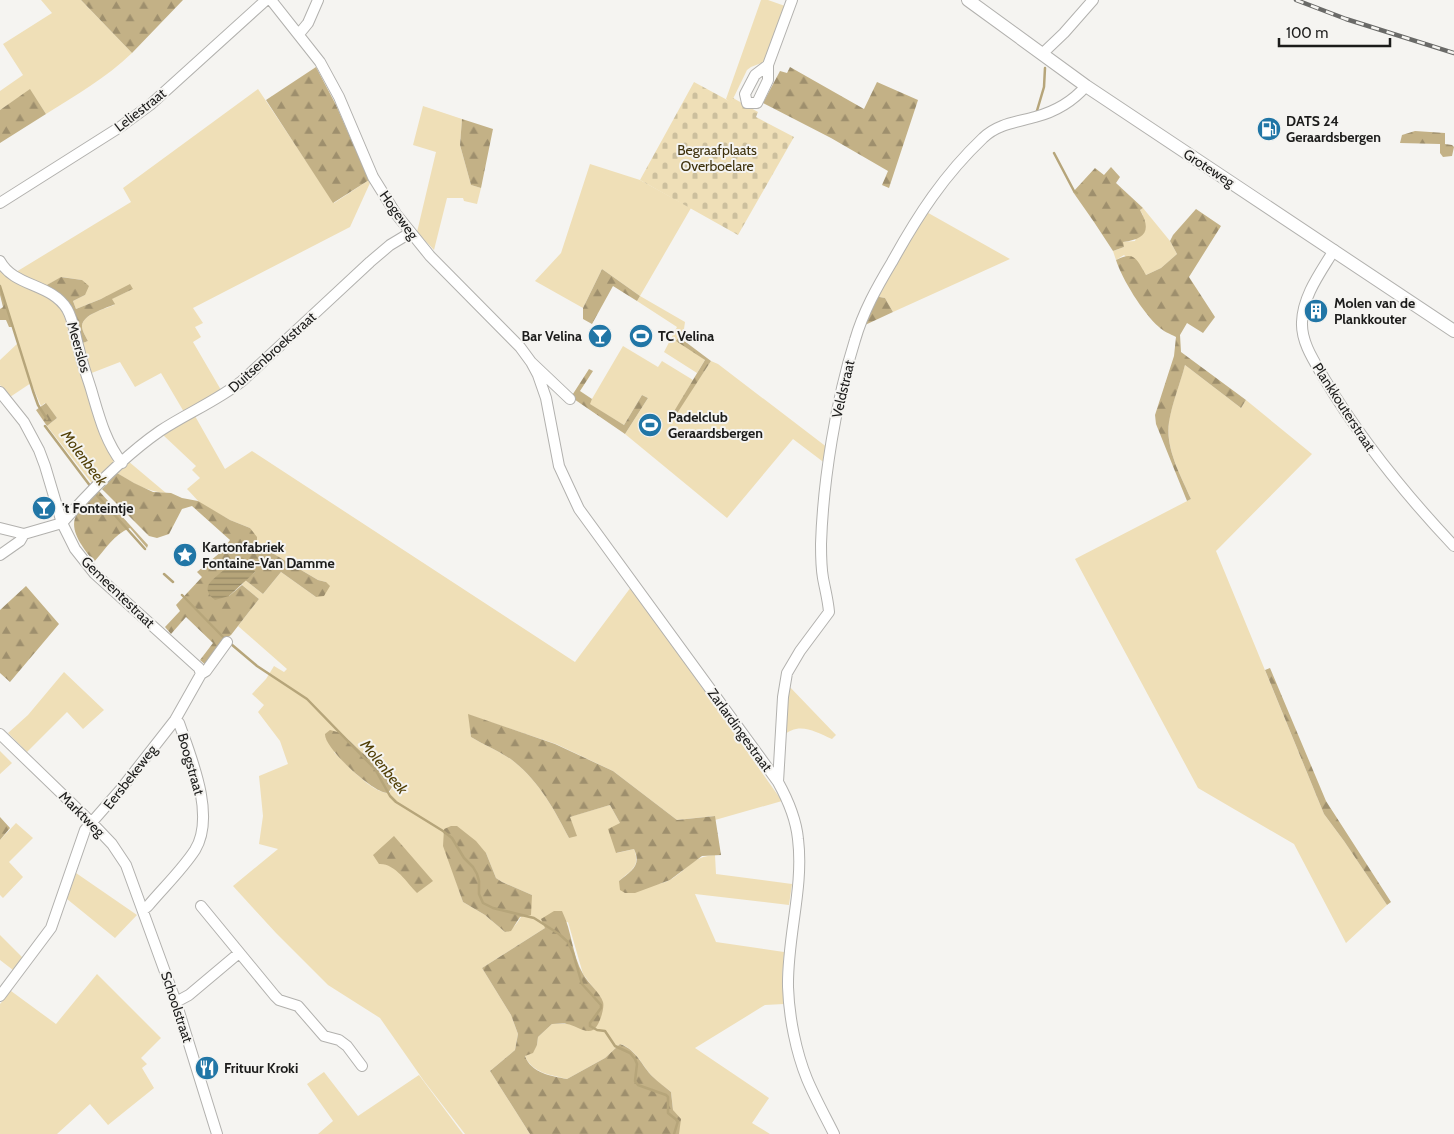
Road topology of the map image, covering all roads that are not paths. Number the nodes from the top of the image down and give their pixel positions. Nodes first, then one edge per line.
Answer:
1 (266, 0) edge
2 (271, 0) edge
3 (318, 0) edge
4 (792, 0) edge
5 (968, 0) edge
6 (1093, 0) edge
7 (299, 34) junction
8 (1042, 54) junction
9 (768, 65) dead end
10 (1086, 86) junction
11 (0, 203) edge
12 (410, 233) junction
13 (1334, 250) junction
14 (0, 261) edge
15 (1454, 331) edge
16 (531, 362) junction
17 (0, 392) edge
18 (570, 399) dead end
19 (122, 463) junction
20 (62, 523) junction
21 (0, 528) edge
22 (24, 534) junction
23 (1454, 546) edge
24 (0, 555) edge
25 (227, 642) dead end
26 (201, 674) junction
27 (175, 720) junction
28 (0, 734) edge
29 (778, 782) junction
30 (92, 823) junction
31 (201, 906) dead end
32 (143, 910) junction
33 (239, 954) junction
34 (0, 996) edge
35 (176, 1002) junction
36 (362, 1066) dead end
37 (218, 1134) edge
38 (834, 1134) edge

1 - 11 street, Leliestraat
2 - 7 street, Hogeweg
3 - 7 street
4 - 9 street
5 - 8 main road, Groteweg
6 - 8 street
7 - 12 street, Hogeweg
8 - 10 main road, Groteweg
10 - 13 main road, Groteweg
10 - 29 street, Veldstraat
12 - 16 street, Hogeweg
12 - 19 street, Duitsenbroekstraat
13 - 15 main road, Groteweg
13 - 23 street, Plankkouterstraat
14 - 19 street, Meerslos
16 - 18 street, Hogeweg
16 - 29 street, Zarlardingestraat
17 - 20 street, Gemeentestraat
19 - 20 street, Duitsenbroekstraat
20 - 22 street
20 - 26 street, Gemeentestraat
21 - 22 street
22 - 24 street
25 - 26 street, Eersbekeweg
26 - 27 street, Eersbekeweg
27 - 30 street, Eersbekeweg
27 - 32 street, Boogstraat
28 - 30 street, Marktweg
29 - 38 street, Zarlardingestraat
30 - 32 street, Marktweg
30 - 34 street, Eersbekeweg
31 - 33 street
32 - 35 street, Schoolstraat
33 - 35 street
33 - 36 street
35 - 37 street, Schoolstraat

